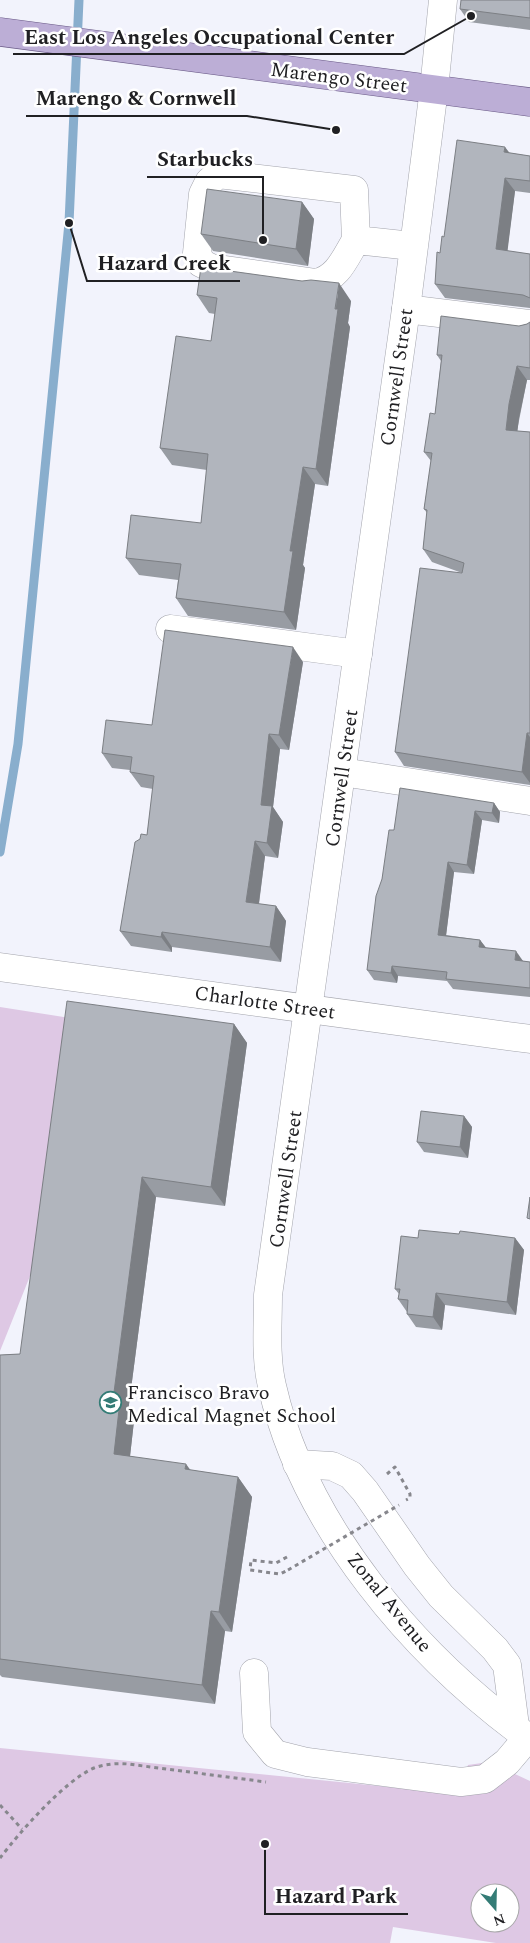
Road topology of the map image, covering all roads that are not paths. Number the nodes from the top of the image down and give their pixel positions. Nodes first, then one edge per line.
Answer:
1 (443, 0) edge
2 (0, 32) edge
3 (434, 89) junction
4 (530, 102) edge
5 (356, 240) junction
6 (412, 246) junction
7 (406, 309) junction
8 (530, 324) edge
9 (170, 629) edge
10 (358, 654) junction
11 (342, 772) junction
12 (530, 801) edge
13 (0, 967) edge
14 (310, 1008) junction
15 (529, 1031) edge
16 (297, 1464) junction
17 (254, 1673) dead end
18 (524, 1734) edge

1 - 3 street, Cornwell Street
2 - 3 main road, Marengo Street
3 - 4 main road, Marengo Street
3 - 6 street, Cornwell Street
5 - 5 street
5 - 6 street
6 - 7 street, Cornwell Street
7 - 8 street
7 - 10 street, Cornwell Street
9 - 10 street
10 - 11 street, Cornwell Street
11 - 12 street
11 - 14 street, Cornwell Street
13 - 14 street, Charlotte Street
14 - 15 street, Charlotte Street
14 - 16 street, Cornwell Street
16 - 18 street, Zonal Avenue
16 - 18 street
17 - 18 street

